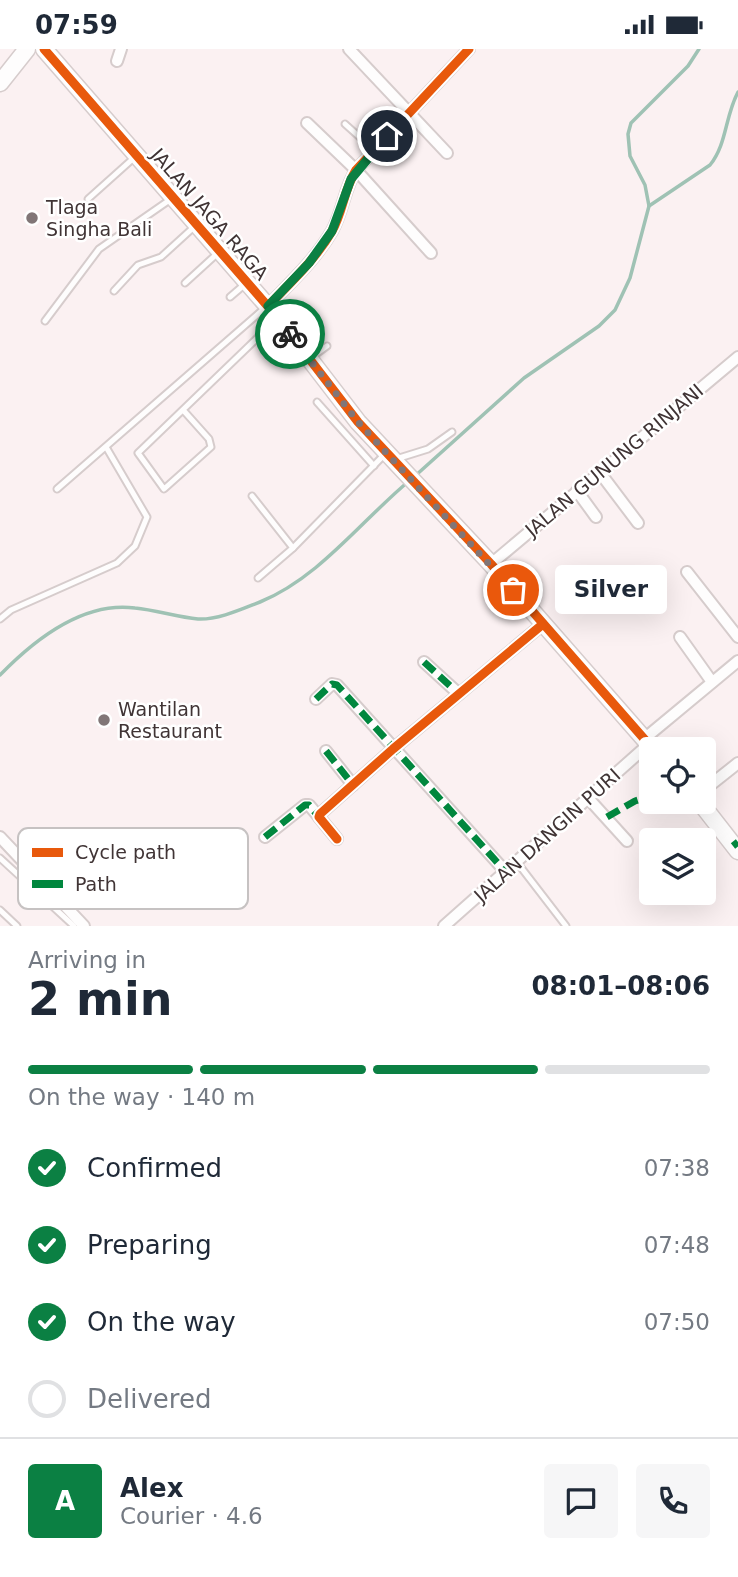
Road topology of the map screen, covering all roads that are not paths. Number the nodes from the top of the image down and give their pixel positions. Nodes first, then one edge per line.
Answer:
1 (27, 49) edge
2 (44, 49) edge
3 (121, 49) edge
4 (349, 49) edge
5 (469, 49) edge
6 (117, 61) dead end
7 (0, 83) edge
8 (409, 113) junction
9 (307, 123) dead end
10 (345, 124) dead end
11 (374, 150) junction
12 (447, 153) dead end
13 (136, 156) junction
14 (356, 170) junction
15 (88, 199) dead end
16 (171, 199) junction
17 (196, 226) junction
18 (219, 252) junction
19 (431, 253) dead end
20 (185, 283) dead end
21 (246, 283) junction
22 (114, 291) dead end
23 (229, 297) dead end
24 (273, 312) junction
25 (45, 321) dead end
26 (327, 346) dead end
27 (738, 357) edge
28 (309, 359) junction
29 (317, 402) dead end
30 (184, 411) junction
31 (452, 432) dead end
32 (106, 447) junction
33 (393, 460) junction
34 (374, 466) junction
35 (601, 474) junction
36 (57, 489) dead end
37 (577, 491) junction
38 (252, 496) dead end
39 (596, 517) dead end
40 (638, 523) dead end
41 (293, 548) junction
42 (491, 564) junction
43 (687, 572) dead end
44 (258, 578) dead end
45 (0, 619) edge
46 (543, 624) junction
47 (680, 636) dead end
48 (738, 637) edge
49 (738, 661) edge
50 (424, 662) dead end
51 (712, 682) junction
52 (459, 694) junction
53 (316, 699) dead end
54 (643, 737) edge
55 (656, 737) edge
56 (393, 749) junction
57 (326, 751) dead end
58 (639, 753) edge
59 (738, 763) edge
60 (716, 780) edge
61 (353, 785) junction
62 (588, 798) junction
63 (710, 814) edge
64 (319, 817) junction
65 (0, 837) edge
66 (265, 837) dead end
67 (337, 839) dead end
68 (628, 841) dead end
69 (736, 846) edge
70 (18, 856) edge
71 (0, 858) edge
72 (516, 861) junction
73 (505, 871) junction
74 (18, 875) edge
75 (56, 909) edge
76 (68, 909) edge
77 (0, 910) edge
78 (17, 926) edge
79 (74, 926) edge
80 (84, 926) edge
81 (444, 926) edge
82 (566, 926) edge

1 - 7 street
2 - 13 street, JALAN JAGA RAGA
3 - 6 street
4 - 8 street
5 - 8 street
8 - 11 street
8 - 12 street
9 - 14 street
10 - 11 lane
11 - 14 street
13 - 15 lane
13 - 16 street, JALAN JAGA RAGA
14 - 19 street
14 - 24 street
16 - 17 street, JALAN JAGA RAGA
16 - 25 lane
17 - 18 street, JALAN JAGA RAGA
17 - 22 lane
18 - 20 lane
18 - 21 street, JALAN JAGA RAGA
21 - 23 lane
21 - 24 street, JALAN JAGA RAGA
24 - 28 street, JALAN JAGA RAGA
24 - 30 lane
24 - 32 lane
26 - 28 lane
27 - 35 street, JALAN GUNUNG RINJANI
28 - 33 street, JALAN JAGA RAGA
29 - 34 lane
30 - 30 lane
31 - 33 lane
32 - 36 lane
32 - 45 lane
33 - 34 lane
33 - 42 street, JALAN JAGA RAGA
34 - 41 lane
35 - 37 street, JALAN GUNUNG RINJANI
35 - 40 street
37 - 39 street
37 - 42 street, JALAN GUNUNG RINJANI
38 - 41 lane
41 - 44 lane
42 - 46 street, JALAN JAGA RAGA
43 - 48 street
46 - 52 street
46 - 54 street, JALAN JAGA RAGA
47 - 51 street
49 - 51 street, JALAN DANGIN PURI
50 - 52 street
51 - 55 street, JALAN DANGIN PURI
52 - 56 street
53 - 56 street
56 - 61 street
56 - 73 street
57 - 61 street
58 - 62 street, JALAN DANGIN PURI
59 - 60 street
61 - 64 street
62 - 68 street
62 - 72 street, JALAN DANGIN PURI
63 - 69 street
64 - 66 street
64 - 67 street
65 - 70 street
71 - 74 lane
72 - 73 street, JALAN DANGIN PURI
72 - 82 lane
73 - 81 street, JALAN DANGIN PURI
75 - 79 lane
76 - 80 street
77 - 78 lane

